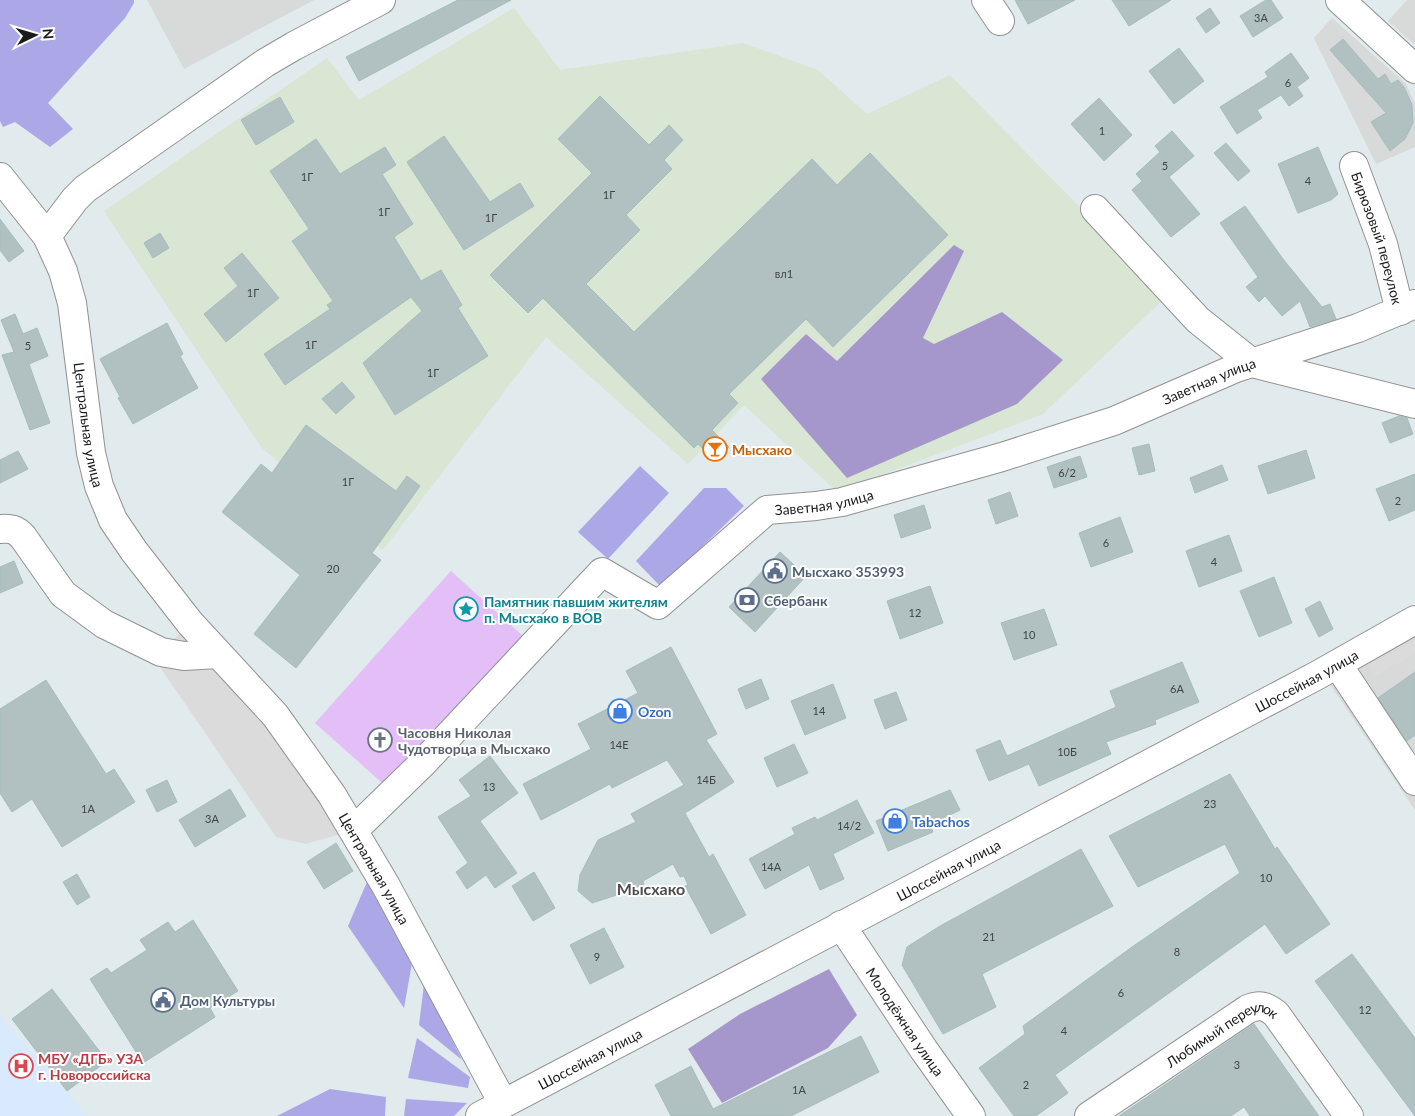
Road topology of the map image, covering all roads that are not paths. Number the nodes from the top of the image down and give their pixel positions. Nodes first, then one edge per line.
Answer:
1 (381, 0) edge
2 (1340, 0) edge
3 (1415, 69) edge
4 (1354, 166) dead end
5 (0, 177) edge
6 (1095, 209) dead end
7 (47, 236) junction
8 (1407, 308) edge
9 (1252, 363) junction
10 (1415, 404) edge
11 (0, 529) edge
12 (1415, 620) edge
13 (218, 654) junction
14 (1338, 665) junction
15 (1415, 781) edge
16 (354, 830) junction
17 (842, 925) junction
18 (503, 1103) junction
19 (480, 1116) edge
20 (971, 1116) edge
21 (1089, 1116) edge
22 (1349, 1116) edge

1 - 7 street
2 - 3 street
4 - 8 street, Бирюзовый переулок
5 - 7 street, Центральная улица
6 - 9 street
7 - 13 street, Центральная улица
8 - 9 street, Заветная улица
9 - 10 street
9 - 16 street, Заветная улица
11 - 13 street
12 - 14 street, Шоссейная улица
13 - 16 street, Центральная улица
14 - 15 street
14 - 17 street, Шоссейная улица
16 - 18 street, Центральная улица
17 - 18 street, Шоссейная улица
17 - 20 street, Молодёжная улица
18 - 19 street, Шоссейная улица
21 - 22 street, Любимый переулок

